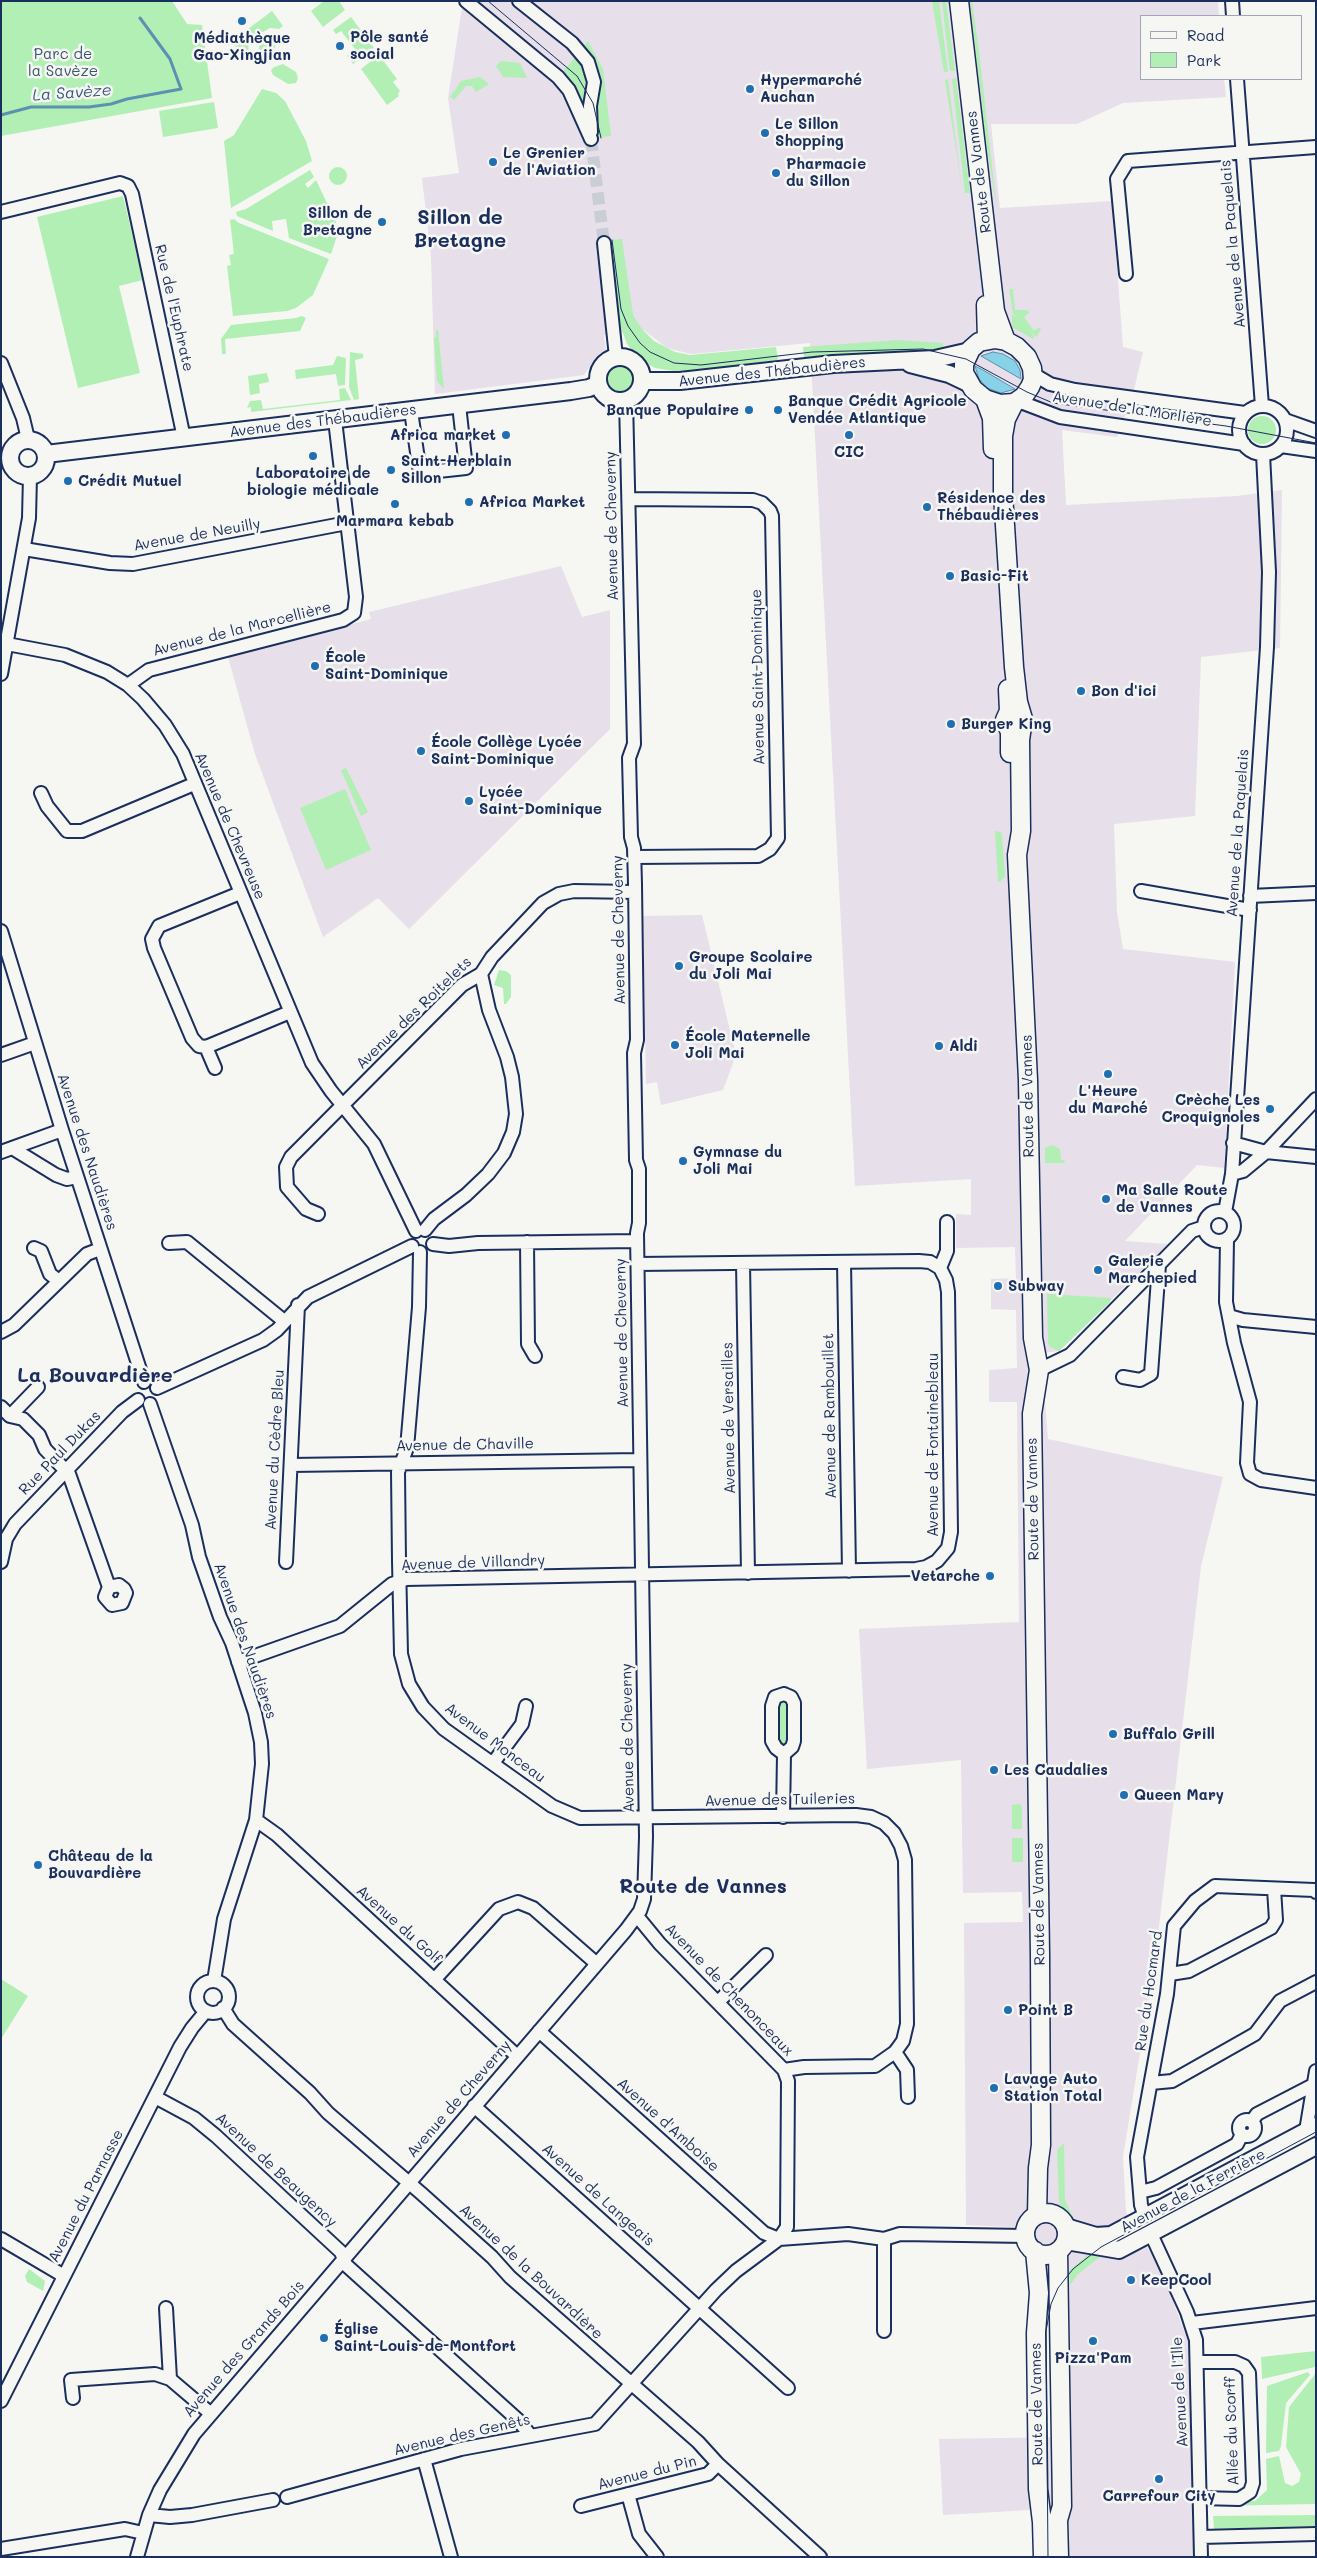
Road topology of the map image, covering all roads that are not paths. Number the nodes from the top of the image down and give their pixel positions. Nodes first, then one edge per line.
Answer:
1 (466, 1) edge
2 (519, 1) edge
3 (950, 1) edge
4 (959, 1) edge
5 (1232, 1) edge
6 (1233, 15) edge
7 (1237, 80) edge
8 (1316, 147) edge
9 (1242, 152) junction
10 (1, 212) edge
11 (604, 243) tunnel mouth
12 (1126, 274) dead end
13 (987, 340) junction
14 (1006, 341) junction
15 (970, 351) junction
16 (616, 357) junction
17 (903, 362) junction
18 (1, 363) edge
19 (1034, 374) junction
20 (642, 381) junction
21 (598, 384) junction
22 (970, 384) junction
23 (985, 399) junction
24 (626, 400) junction
25 (1016, 402) junction
26 (459, 405) junction
27 (1262, 406) junction
28 (411, 411) junction
29 (1245, 413) junction
30 (335, 420) junction
31 (1285, 420) junction
32 (1316, 431) edge
33 (184, 438) junction
34 (28, 439) junction
35 (1244, 444) junction
36 (1280, 446) junction
37 (1316, 450) edge
38 (46, 454) junction
39 (1263, 454) junction
40 (6, 461) edge
41 (30, 476) junction
42 (629, 499) junction
43 (347, 523) junction
44 (24, 549) junction
45 (7, 644) junction
46 (1, 674) edge
47 (128, 685) junction
48 (1014, 719) junction
49 (194, 784) junction
50 (41, 793) dead end
51 (635, 857) junction
52 (1140, 891) dead end
53 (635, 892) junction
54 (240, 893) junction
55 (1316, 893) edge
56 (1250, 896) junction
57 (1250, 910) junction
58 (1, 931) edge
59 (481, 974) junction
60 (290, 1012) junction
61 (35, 1043) junction
62 (206, 1047) junction
63 (1, 1055) edge
64 (215, 1068) dead end
65 (1316, 1099) edge
66 (342, 1105) junction
67 (62, 1130) junction
68 (37, 1139) junction
69 (1233, 1143) junction
70 (6, 1150) edge
71 (1266, 1152) junction
72 (27, 1157) junction
73 (1316, 1157) edge
74 (1232, 1174) junction
75 (77, 1177) junction
76 (1225, 1212) junction
77 (318, 1214) dead end
78 (947, 1222) dead end
79 (1204, 1227) junction
80 (421, 1230) junction
81 (1227, 1240) junction
82 (527, 1242) junction
83 (637, 1242) junction
84 (169, 1243) dead end
85 (433, 1244) junction
86 (34, 1248) dead end
87 (100, 1249) junction
88 (416, 1249) junction
89 (844, 1262) junction
90 (743, 1263) junction
91 (637, 1264) junction
92 (1158, 1265) junction
93 (940, 1268) junction
94 (59, 1281) junction
95 (298, 1305) junction
96 (1229, 1316) junction
97 (280, 1326) junction
98 (1316, 1327) edge
99 (1, 1332) edge
100 (296, 1339) junction
101 (535, 1356) dead end
102 (1039, 1370) junction
103 (1123, 1377) dead end
104 (144, 1382) junction
105 (38, 1387) dead end
106 (157, 1388) junction
107 (144, 1402) junction
108 (6, 1411) edge
109 (639, 1460) junction
110 (402, 1462) junction
111 (291, 1465) junction
112 (67, 1470) junction
113 (1316, 1488) edge
114 (1, 1562) edge
115 (286, 1562) dead end
116 (849, 1571) junction
117 (748, 1573) junction
118 (641, 1575) junction
119 (399, 1580) junction
120 (109, 1587) dead end
121 (238, 1662) junction
122 (526, 1706) dead end
123 (784, 1754) dead end
124 (493, 1763) junction
125 (783, 1817) junction
126 (645, 1819) junction
127 (256, 1820) junction
128 (1274, 1889) junction
129 (1316, 1892) edge
130 (637, 1916) junction
131 (766, 1955) dead end
132 (597, 1964) junction
133 (1170, 1974) junction
134 (434, 1980) junction
135 (214, 1981) junction
136 (1316, 1982) edge
137 (718, 2002) junction
138 (223, 2008) junction
139 (206, 2011) junction
140 (539, 2031) junction
141 (895, 2052) junction
142 (517, 2056) junction
143 (784, 2070) junction
144 (1316, 2071) edge
145 (1151, 2083) junction
146 (1313, 2085) junction
147 (908, 2097) dead end
148 (155, 2098) junction
149 (474, 2106) junction
150 (1311, 2129) edge
151 (1316, 2146) edge
152 (410, 2183) junction
153 (1140, 2192) junction
154 (1043, 2214) junction
155 (1145, 2217) junction
156 (1151, 2234) junction
157 (1, 2238) edge
158 (779, 2239) junction
159 (884, 2239) junction
160 (1063, 2240) junction
161 (1031, 2244) junction
162 (344, 2258) junction
163 (64, 2276) junction
164 (166, 2308) dead end
165 (699, 2308) junction
166 (1316, 2308) edge
167 (1192, 2323) junction
168 (884, 2331) dead end
169 (1197, 2362) junction
170 (170, 2379) junction
171 (631, 2385) junction
172 (788, 2388) dead end
173 (73, 2398) dead end
174 (1, 2401) edge
175 (210, 2413) junction
176 (530, 2435) junction
177 (424, 2459) junction
178 (718, 2464) junction
179 (628, 2494) junction
180 (287, 2497) dead end
181 (1200, 2498) junction
182 (273, 2500) dead end
183 (582, 2506) dead end
184 (149, 2515) junction
185 (143, 2532) junction
186 (1316, 2534) edge
187 (1201, 2537) junction
188 (1, 2549) edge
189 (137, 2557) edge
190 (451, 2557) edge
191 (657, 2557) edge
192 (820, 2557) edge
193 (1043, 2557) edge
194 (1059, 2557) edge
195 (1201, 2557) edge

1 - 2 street
3 - 13 main road, Route de Vannes
4 - 14 main road, Route de Vannes
5 - 6 street
7 - 9 street, Avenue de la Paquelais
8 - 9 street
9 - 12 street
9 - 27 street, Avenue de la Paquelais
10 - 33 street, Rue de l'Euphrate
11 - 16 street
13 - 14 main road
13 - 15 main road
14 - 19 main road
15 - 17 street, Avenue des Thébaudières
15 - 22 main road
16 - 20 street
16 - 21 street
17 - 20 street, Avenue des Thébaudières
17 - 22 street, Avenue des Thébaudières
18 - 34 street
19 - 25 main road
19 - 29 street, Avenue de la Morlière
20 - 24 street
21 - 24 street
21 - 26 street, Avenue des Thébaudières
22 - 23 main road
23 - 25 main road
23 - 48 main road, Route de Vannes
24 - 42 street, Avenue de Cheverny
25 - 35 street, Avenue de la Morlière
25 - 48 main road, Route de Vannes
26 - 28 street, Avenue des Thébaudières
26 - 28 street
27 - 29 street
27 - 31 street
28 - 30 street, Avenue des Thébaudières
29 - 35 street
30 - 33 street, Avenue des Thébaudières
30 - 43 street, Avenue de la Marcellière
31 - 32 street
31 - 36 street
33 - 38 street, Avenue des Thébaudières
34 - 38 street
34 - 40 street
35 - 39 street
36 - 37 street
36 - 39 street
38 - 41 street
39 - 56 street, Avenue de la Paquelais
40 - 41 street
41 - 44 street
42 - 51 street, Avenue de Cheverny
42 - 51 street, Avenue Saint-Dominique
43 - 44 street, Avenue de Neuilly
43 - 47 street, Avenue de la Marcellière
44 - 45 street
45 - 46 street
45 - 47 street, Avenue de Chevreuse
47 - 49 street, Avenue de Chevreuse
48 - 102 main road, Route de Vannes
49 - 50 street
49 - 54 street, Avenue de Chevreuse
51 - 53 street, Avenue de Cheverny
52 - 57 street
53 - 59 street, Avenue des Roitelets
53 - 83 street, Avenue de Cheverny
54 - 60 street, Avenue de Chevreuse
54 - 62 street
55 - 56 street
56 - 57 street, Avenue de la Paquelais
57 - 69 street, Avenue de la Paquelais
58 - 61 street, Avenue des Naudières
59 - 66 street, Avenue des Roitelets
59 - 80 street
60 - 62 street
60 - 66 street, Avenue de Chevreuse
61 - 63 street
61 - 67 street, Avenue des Naudières
62 - 64 street
65 - 71 street
66 - 77 street, Avenue des Roitelets
66 - 80 street, Avenue de Chevreuse
67 - 68 street
67 - 75 street, Avenue des Naudières
68 - 70 street
68 - 72 street
69 - 71 street
69 - 74 street, Avenue de la Paquelais
70 - 72 street
71 - 73 street
71 - 74 street
72 - 75 street
74 - 76 street, Avenue de la Paquelais
75 - 87 street, Avenue des Naudières
76 - 79 street
76 - 81 street
78 - 93 street
79 - 81 street
79 - 92 street
80 - 85 street
80 - 88 street
81 - 96 street
82 - 83 street
82 - 85 street
82 - 101 street
83 - 91 street, Avenue de Cheverny
84 - 97 street
85 - 88 street
86 - 94 street
87 - 94 street
87 - 104 street, Avenue des Naudières
88 - 95 street
88 - 110 street, Avenue Monceau
89 - 90 street
89 - 93 street
89 - 116 street, Avenue de Rambouillet
90 - 91 street
90 - 117 street, Avenue de Versailles
91 - 109 street, Avenue de Cheverny
92 - 102 street
92 - 103 street
93 - 116 street, Avenue de Fontainebleau
94 - 99 street
95 - 97 street
95 - 100 street, Avenue du Cèdre Bleu
96 - 98 street
96 - 113 street
97 - 100 street
97 - 106 street
100 - 111 street, Avenue du Cèdre Bleu
102 - 154 main road, Route de Vannes
104 - 106 street
104 - 107 street
105 - 108 street
106 - 107 street
107 - 112 street, Rue Paul Dukas
107 - 121 street, Avenue des Naudières
108 - 112 street
109 - 110 street, Avenue de Chaville
109 - 118 street, Avenue de Cheverny
110 - 111 street, Avenue de Chaville
110 - 119 street, Avenue Monceau
111 - 115 street, Avenue du Cèdre Bleu
112 - 114 street, Rue Paul Dukas
112 - 120 street
116 - 117 street, Avenue de Fontainebleau
117 - 118 street, Avenue de Fontainebleau
118 - 119 street, Avenue de Villandry
118 - 126 street, Avenue de Cheverny
119 - 121 street, Avenue de Villandry
119 - 124 street, Avenue Monceau
121 - 127 street, Avenue des Naudières
122 - 124 street
123 - 125 street
124 - 126 street, Avenue Monceau
125 - 126 street, Avenue des Tuileries
125 - 141 street, Avenue des Tuileries
126 - 130 street, Avenue de Cheverny
127 - 134 street, Avenue du Golf
127 - 135 street, Avenue des Naudières
128 - 129 street, Rue du Hocmard
128 - 133 street
128 - 133 street, Rue du Hocmard
130 - 132 street, Avenue de Cheverny
130 - 137 street, Avenue de Chenonceaux
131 - 137 street
132 - 134 street
132 - 140 street, Avenue de Cheverny
133 - 145 street, Rue du Hocmard
134 - 142 street, Avenue du Golf
135 - 138 street
135 - 139 street
136 - 145 street
137 - 143 street, Avenue de Chenonceaux
138 - 139 street
138 - 152 street, Avenue de la Bouvardière
139 - 148 street, Avenue du Parnasse
140 - 142 street, Avenue de Cheverny
140 - 158 street, Avenue d'Amboise
141 - 143 street
141 - 147 street
142 - 149 street, Avenue de Cheverny
143 - 158 street, Avenue de Chenonceaux
144 - 146 street
145 - 153 street, Rue du Hocmard
146 - 150 street
146 - 153 street
148 - 162 street, Avenue de Beaugency
148 - 163 street, Avenue du Parnasse
149 - 152 street, Avenue de Cheverny
149 - 165 street, Avenue de Langeais
150 - 155 street, Avenue de la Ferrière
151 - 156 street, Avenue de la Ferrière
152 - 162 street, Avenue des Grands Bois
152 - 171 street, Avenue de la Bouvardière
153 - 155 street, Rue du Hocmard
154 - 160 main road
154 - 161 main road
155 - 160 street, Avenue de la Ferrière
156 - 160 street, Avenue de la Ferrière
156 - 167 street, Avenue de l'Ille
157 - 163 street
158 - 159 street
158 - 165 street, Avenue des Genêts
159 - 161 street
159 - 168 street
160 - 161 main road
160 - 194 main road, Route de Vannes
161 - 193 main road, Route de Vannes
162 - 175 street, Avenue des Grands Bois
162 - 176 street, Avenue de Beaugency
163 - 174 street, Avenue du Parnasse
164 - 170 street
165 - 171 street, Avenue des Genêts
165 - 172 street, Avenue de Langeais
166 - 167 street
167 - 169 street, Avenue de l'Ille
169 - 181 street, Avenue de l'Ille
169 - 181 street, Allée du Scorff
170 - 173 street
170 - 175 street
171 - 176 street, Avenue des Genêts
171 - 178 street, Avenue de la Bouvardière
175 - 184 street, Avenue des Grands Bois
176 - 177 street, Avenue des Genêts
177 - 180 street, Avenue des Genêts
177 - 190 street
178 - 179 street, Avenue du Pin
178 - 192 street, Avenue de la Bouvardière
179 - 183 street, Avenue du Pin
179 - 191 street
181 - 187 street, Avenue de l'Ille
182 - 184 street
184 - 185 street, Avenue des Grands Bois
185 - 188 street
185 - 189 street, Avenue des Grands Bois
186 - 187 street
187 - 195 street, Avenue de l'Ille

